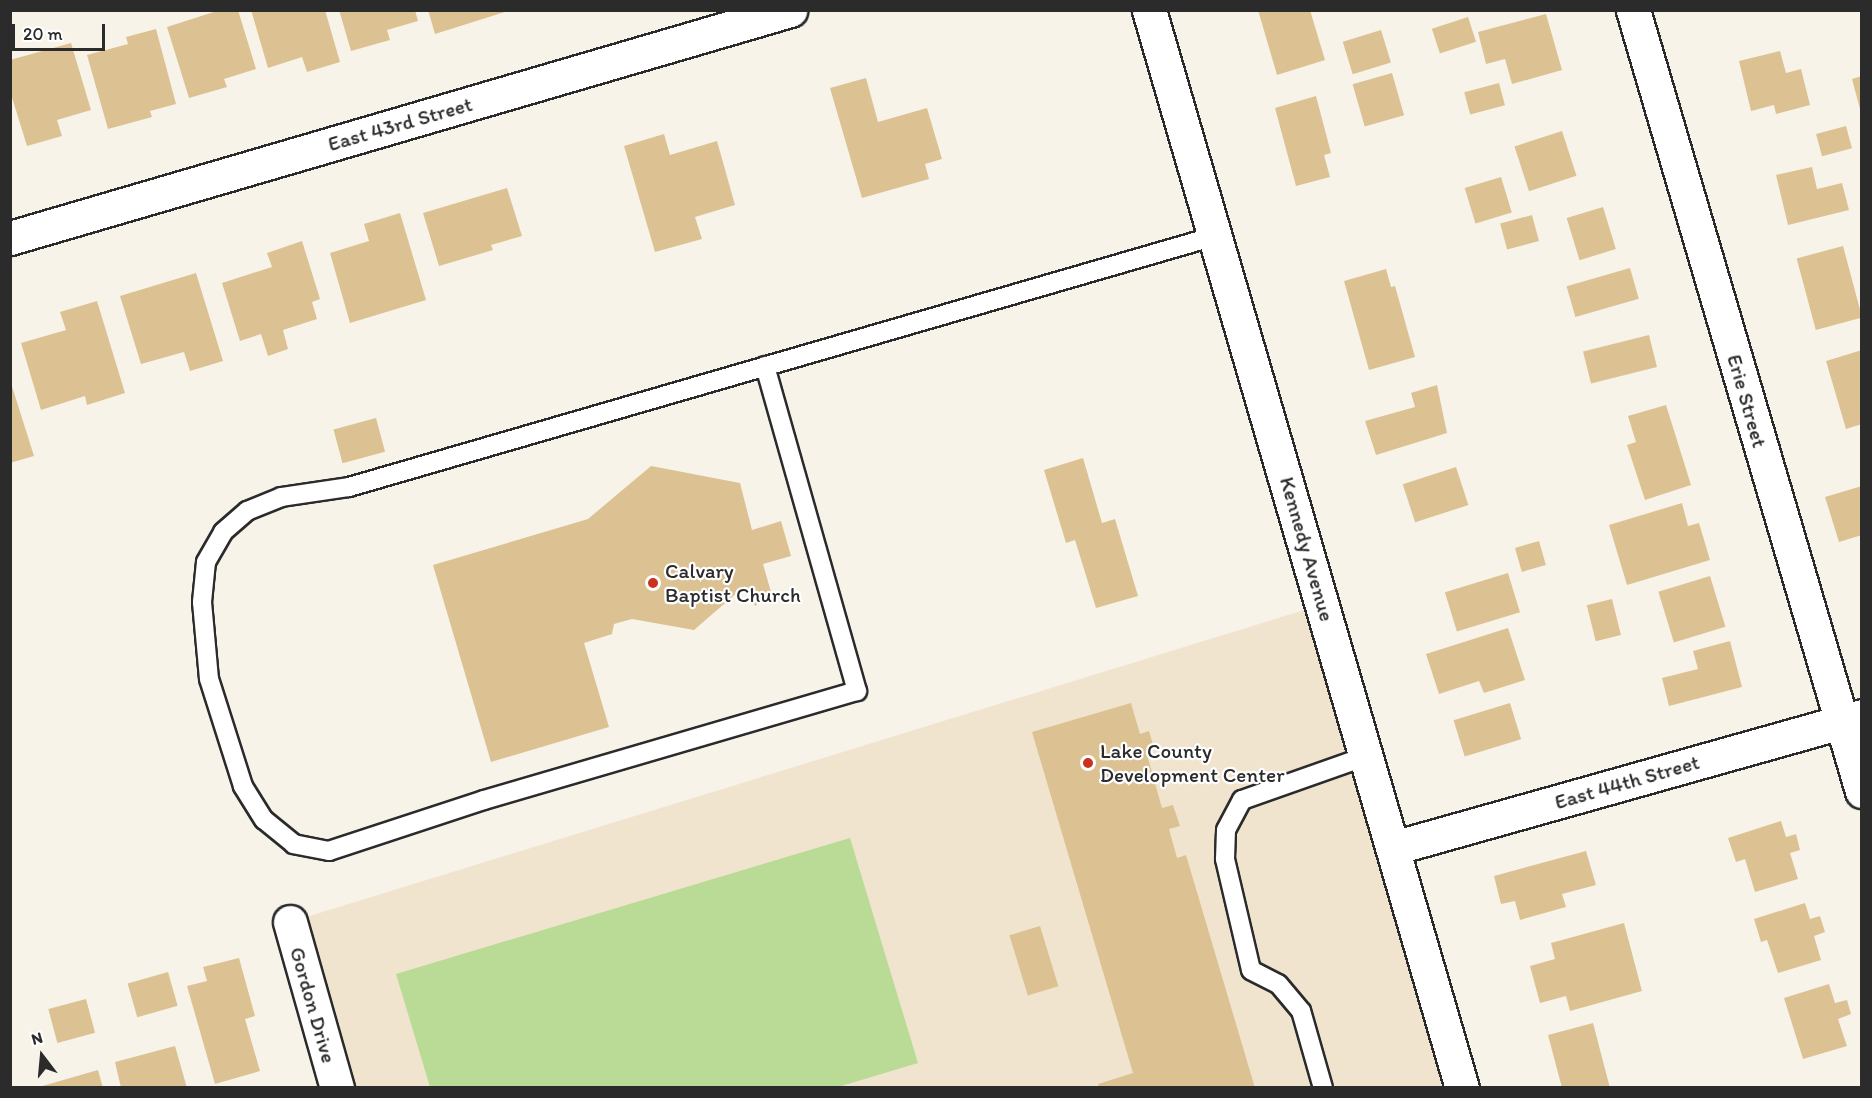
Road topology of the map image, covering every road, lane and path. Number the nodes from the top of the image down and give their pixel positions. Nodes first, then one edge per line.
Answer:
1 (790, 10) edge
2 (1149, 10) edge
3 (1633, 10) edge
4 (1215, 236) junction
5 (10, 238) edge
6 (765, 366) junction
7 (1851, 719) edge
8 (1367, 756) junction
9 (1862, 791) edge
10 (1393, 848) junction
11 (290, 922) dead end
12 (337, 1088) edge
13 (1323, 1088) edge
14 (1462, 1088) edge

1 - 5 street, East 43rd Street
2 - 4 street, Kennedy Avenue
3 - 7 street, Erie Street
4 - 6 lane
4 - 8 street, Kennedy Avenue
6 - 6 lane
7 - 9 street, Erie Street
7 - 10 street, East 44th Street
8 - 10 street, Kennedy Avenue
8 - 13 lane
10 - 14 street, Kennedy Avenue
11 - 12 street, Gordon Drive

